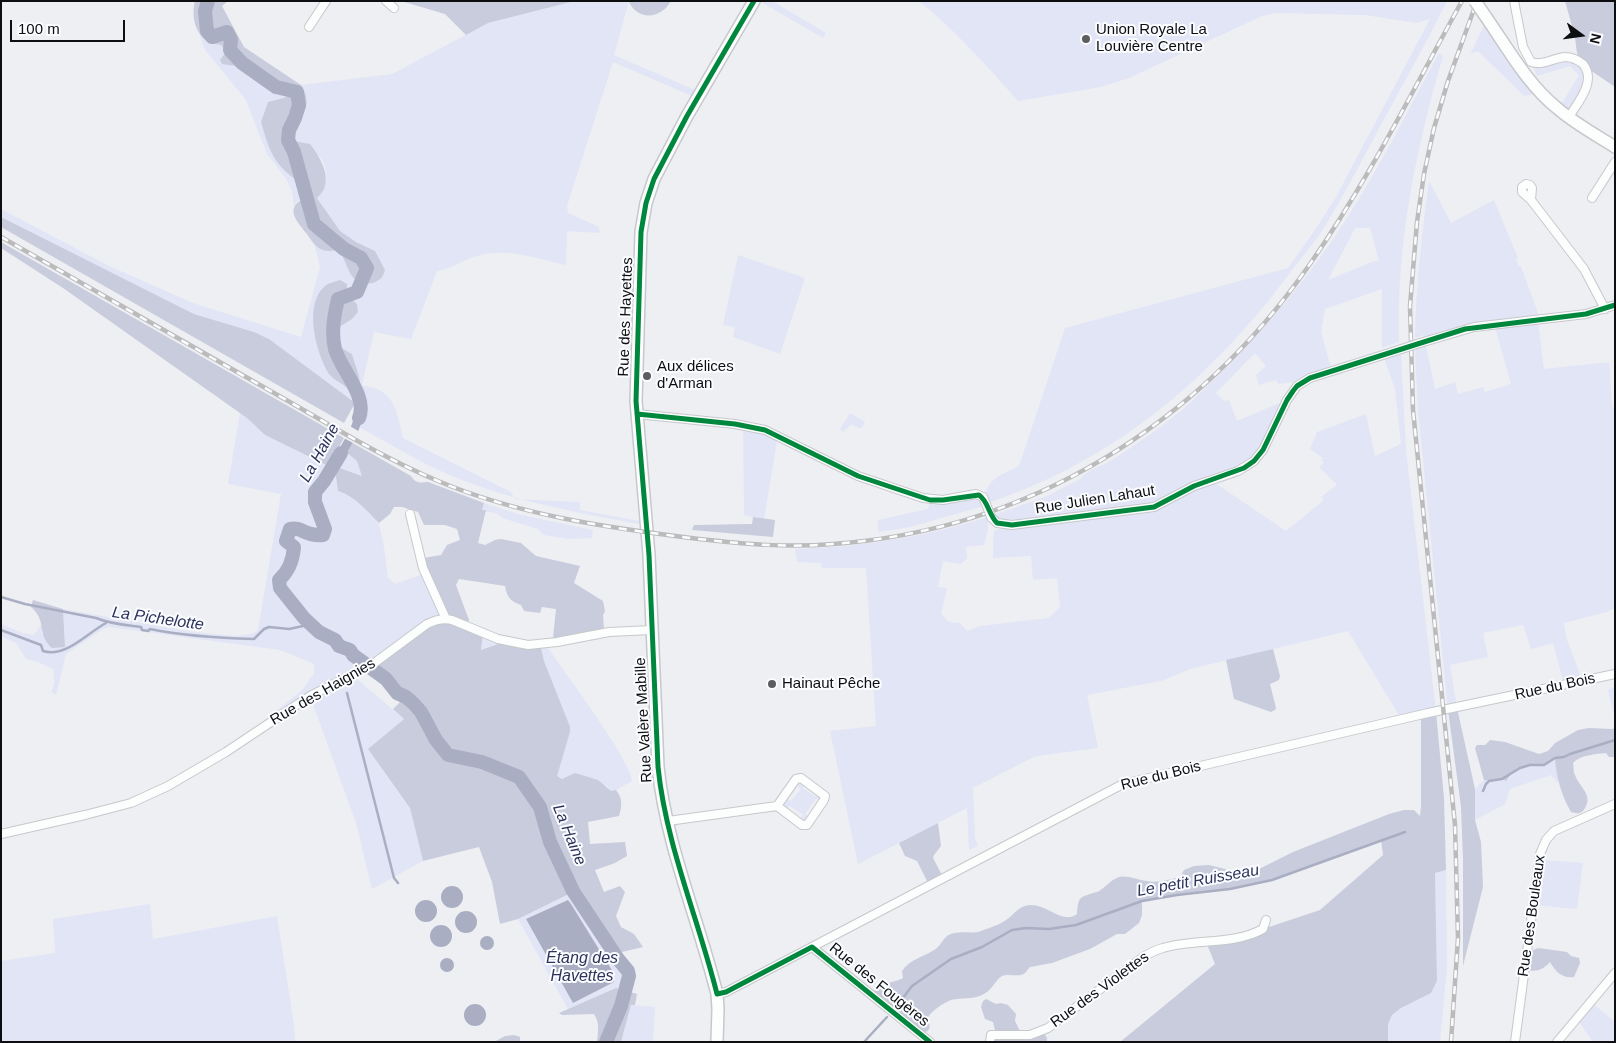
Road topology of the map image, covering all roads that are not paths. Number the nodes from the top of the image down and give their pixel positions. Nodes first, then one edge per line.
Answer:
1 (326, 1) edge
2 (386, 1) edge
3 (754, 1) edge
4 (1475, 1) edge
5 (1514, 1) edge
6 (394, 8) dead end
7 (309, 27) dead end
8 (1570, 117) junction
9 (1615, 148) edge
10 (1615, 162) edge
11 (1592, 198) dead end
12 (1531, 200) dead end
13 (1615, 305) edge
14 (1605, 309) junction
15 (637, 414) junction
16 (410, 514) dead end
17 (647, 528) joint
18 (446, 619) junction
19 (652, 630) junction
20 (1615, 674) edge
21 (1615, 804) edge
22 (777, 806) junction
23 (668, 820) junction
24 (1, 834) edge
25 (1266, 920) dead end
26 (812, 947) junction
27 (1615, 973) edge
28 (717, 994) junction
29 (717, 1042) edge
30 (930, 1042) edge
31 (990, 1042) edge
32 (1515, 1042) edge
33 (1557, 1042) edge

1 - 7 street
2 - 6 street
3 - 15 street, Rue des Hayettes
4 - 8 street, bridge
5 - 8 street
8 - 9 street
10 - 11 street
12 - 14 street
13 - 14 street
14 - 15 street, Rue Julien Lahaut, bridge
15 - 17 street, Rue des Hayettes
16 - 18 street
17 - 19 street, Rue Valère Mabille
18 - 19 street
18 - 24 street, Rue des Haignies
19 - 23 street, Rue Valère Mabille
20 - 26 street, Rue du Bois
21 - 32 street, Rue des Bouleaux
22 - 22 street
22 - 23 street
23 - 28 street, Rue Valère Mabille
25 - 31 street, Rue des Violettes
26 - 28 street, Rue du Bois
26 - 30 street, Rue des Fougères
27 - 33 street
28 - 29 street, Rue Valère Mabille

